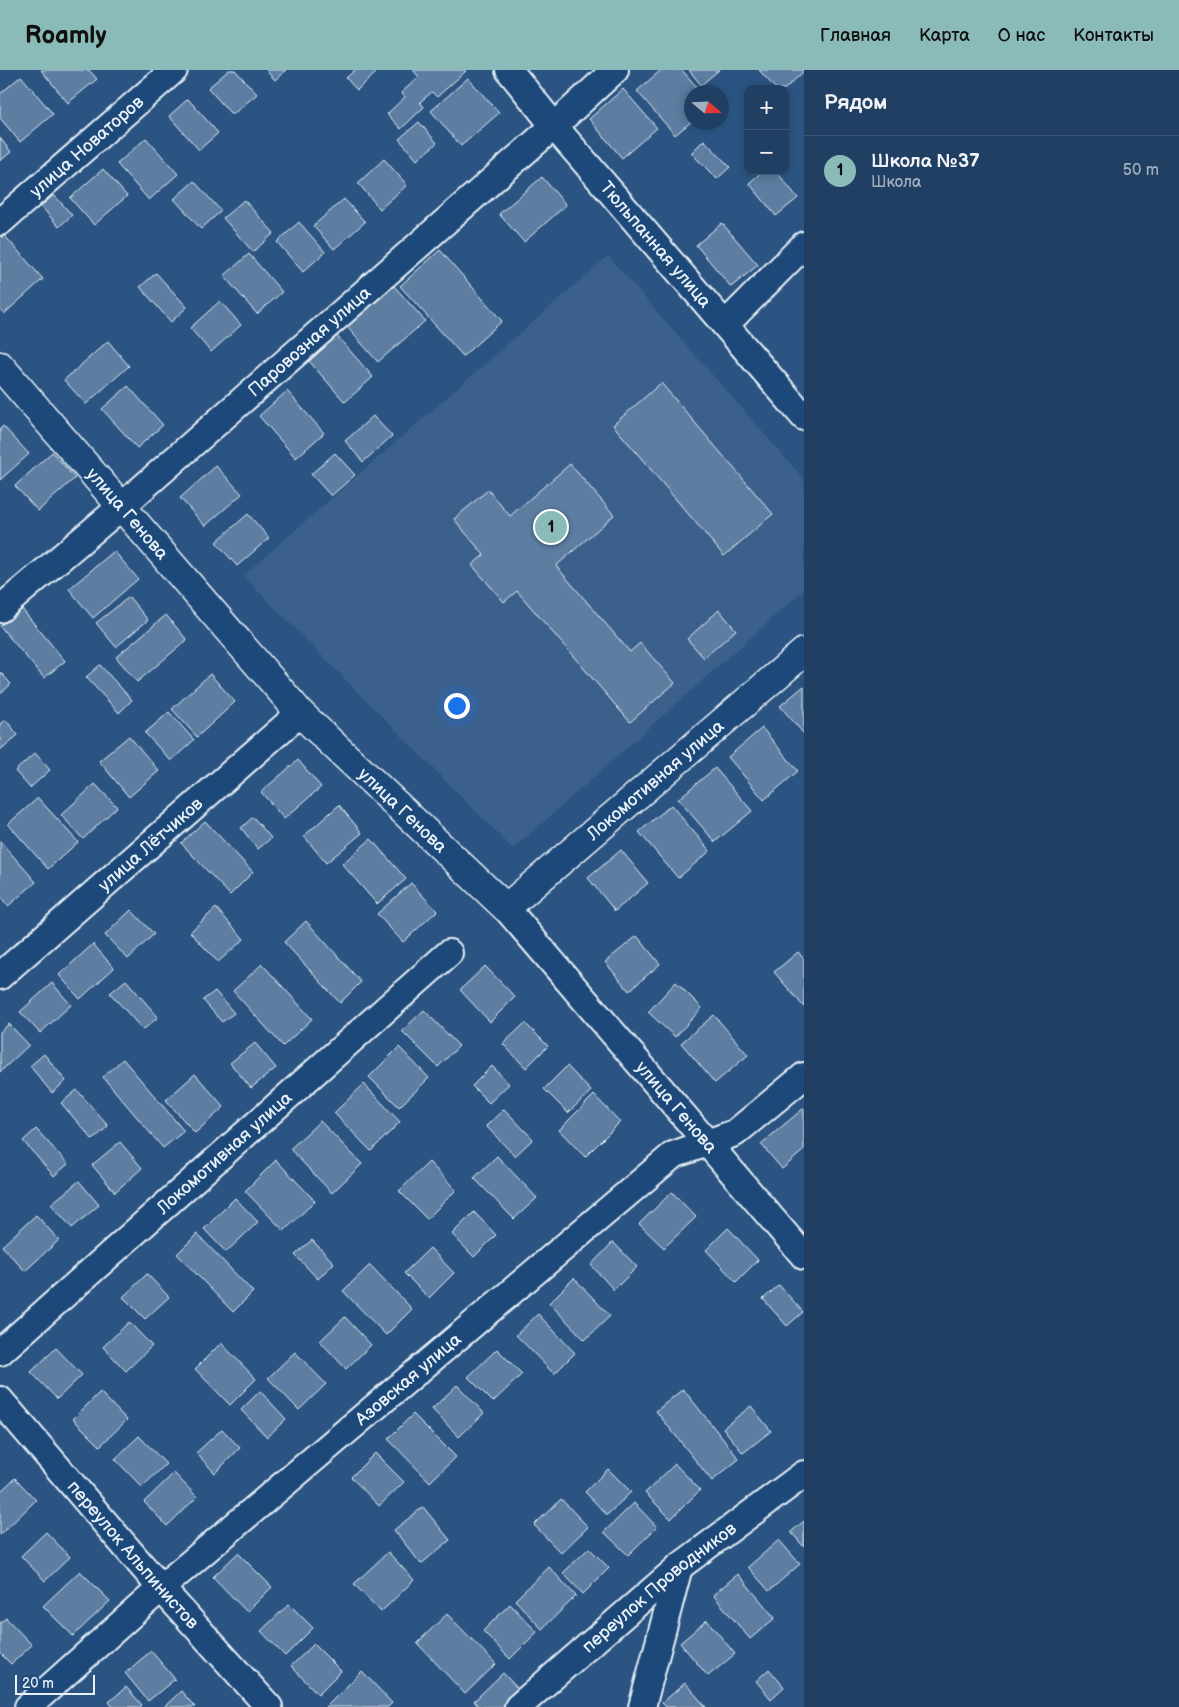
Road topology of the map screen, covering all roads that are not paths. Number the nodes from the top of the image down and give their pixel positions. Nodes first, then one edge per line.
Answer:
1 (174, 70) edge
2 (508, 70) edge
3 (616, 70) edge
4 (554, 126) junction
5 (0, 222) edge
6 (804, 245) edge
7 (725, 325) junction
8 (0, 366) edge
9 (804, 418) edge
10 (122, 506) junction
11 (0, 609) edge
12 (804, 652) edge
13 (300, 713) junction
14 (506, 908) junction
15 (449, 953) dead end
16 (0, 976) edge
17 (804, 1076) edge
18 (708, 1144) junction
19 (804, 1256) edge
20 (0, 1352) edge
21 (0, 1400) edge
22 (804, 1474) edge
23 (679, 1567) junction
24 (161, 1588) junction
25 (28, 1707) edge
26 (269, 1707) edge
27 (518, 1707) edge
28 (642, 1707) edge

1 - 5 street, улица Новаторов
2 - 4 street, Тюльпанная улица
3 - 4 street, Паровозная улица
4 - 7 street, Тюльпанная улица
4 - 10 street, Паровозная улица
6 - 7 street
7 - 9 street, Тюльпанная улица
8 - 10 main road, улица Генова
10 - 11 street, Паровозная улица
10 - 13 main road, улица Генова
12 - 14 main road, Локомотивная улица
13 - 14 main road, улица Генова
13 - 16 street, улица Лётчиков
14 - 18 street, улица Генова
15 - 20 street, Локомотивная улица
17 - 18 street, Азовская улица
18 - 19 street, улица Генова
18 - 24 street, Азовская улица
21 - 24 street, переулок Альпинистов
22 - 23 street, переулок Проводников
23 - 27 street, переулок Проводников
23 - 28 street
24 - 25 street, Азовская улица
24 - 26 street, переулок Альпинистов

